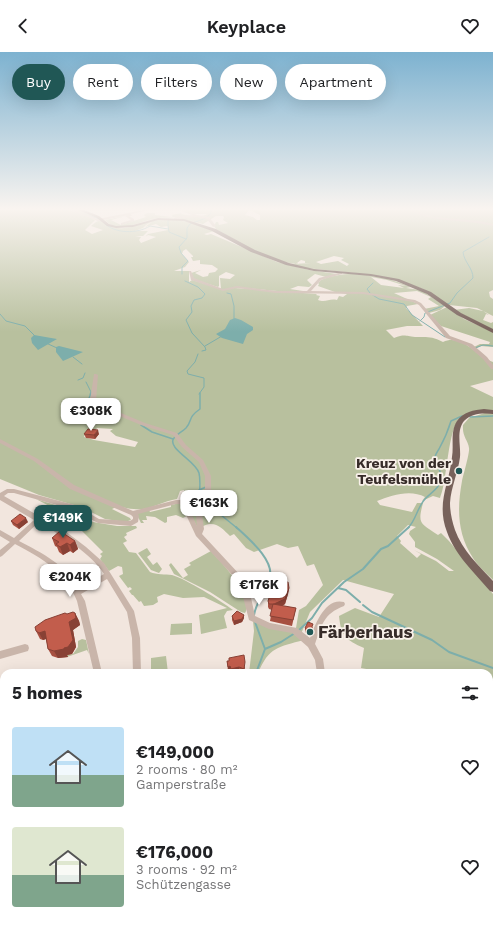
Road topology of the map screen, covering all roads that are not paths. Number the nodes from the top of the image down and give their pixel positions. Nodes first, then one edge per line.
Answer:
1 (253, 251) edge
2 (190, 272) dead end
3 (341, 273) junction
4 (308, 292) junction
5 (493, 331) edge
6 (493, 368) edge
7 (96, 375) dead end
8 (493, 412) edge
9 (0, 441) edge
10 (0, 497) edge
11 (133, 513) junction
12 (38, 520) junction
13 (0, 533) edge
14 (198, 534) junction
15 (13, 541) junction
16 (0, 554) edge
17 (108, 575) junction
18 (493, 588) edge
19 (78, 592) junction
20 (341, 604) dead end
21 (311, 644) junction
22 (25, 648) dead end
23 (0, 655) edge
24 (97, 669) edge
25 (137, 669) edge
26 (320, 669) edge

1 - 3 main road
2 - 4 street
3 - 4 street
3 - 5 main road
4 - 6 street
7 - 14 street
8 - 18 main road
9 - 11 street
10 - 11 street
10 - 12 street
11 - 14 street
12 - 15 street
12 - 17 street
13 - 15 street
14 - 21 street
15 - 16 street
15 - 19 street
17 - 19 street
17 - 25 street
19 - 24 street
20 - 21 street
21 - 26 street
22 - 23 street

